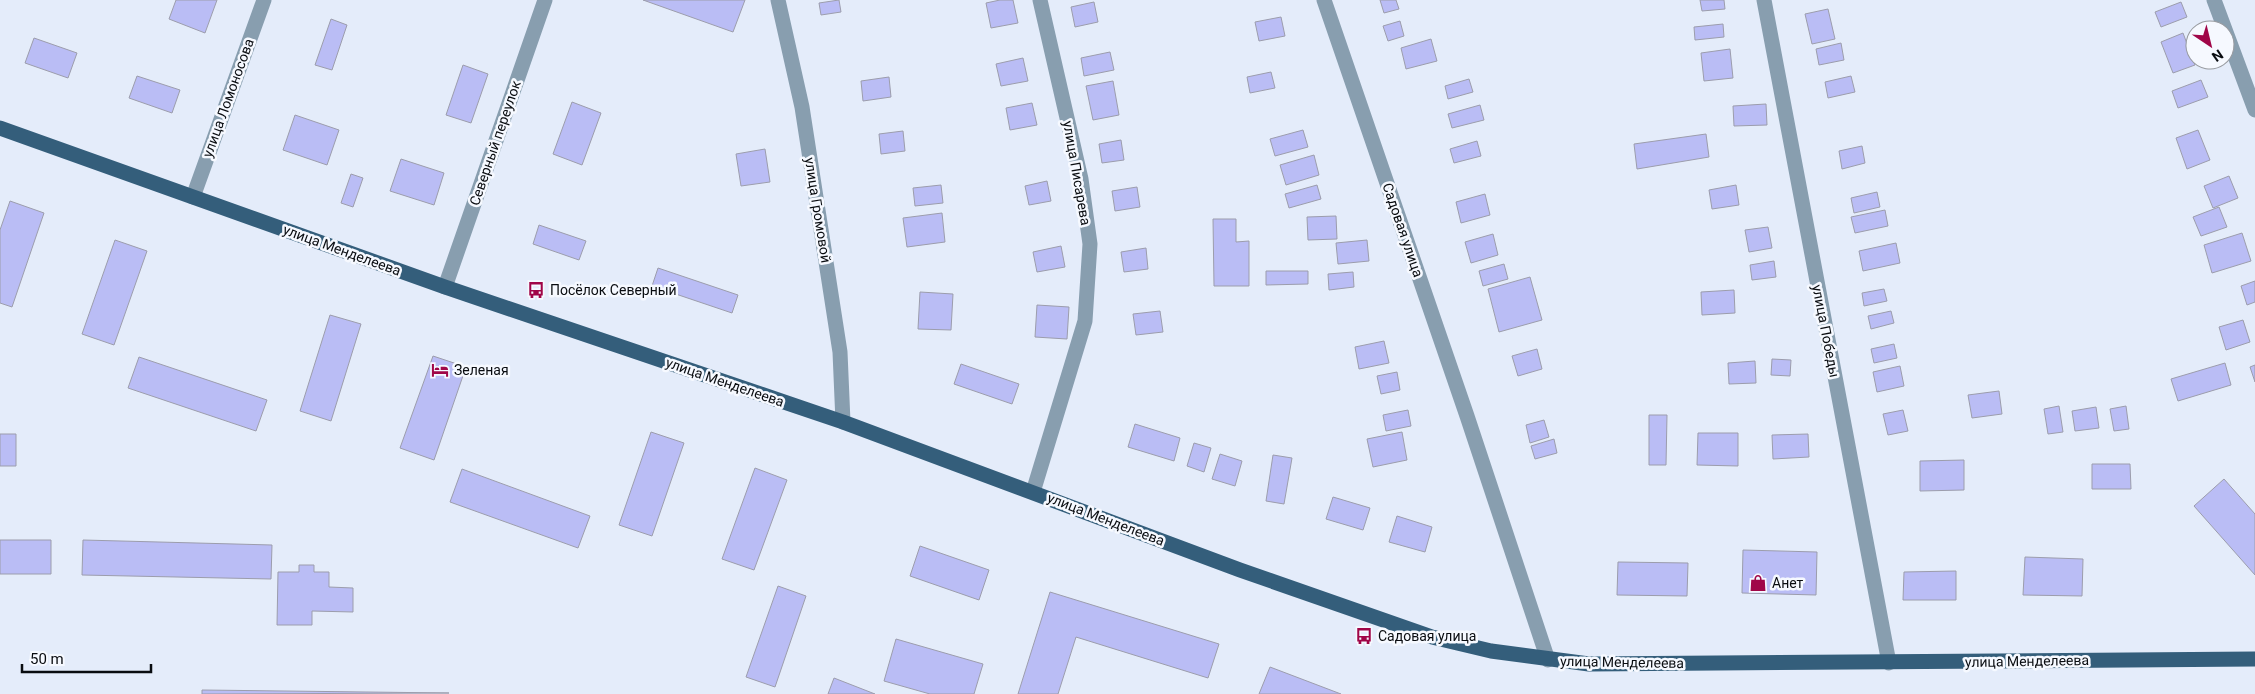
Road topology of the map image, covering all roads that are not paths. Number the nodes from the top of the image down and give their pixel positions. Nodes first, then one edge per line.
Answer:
1 (264, 0) edge
2 (544, 0) edge
3 (778, 0) edge
4 (1040, 0) edge
5 (1324, 0) edge
6 (1764, 0) edge
7 (2214, 0) edge
8 (2255, 110) edge
9 (0, 128) edge
10 (193, 197) junction
11 (446, 287) junction
12 (843, 422) junction
13 (1033, 492) junction
14 (2255, 659) edge
15 (1548, 660) junction
16 (1889, 663) junction

1 - 10 street, улица Ломоносова
2 - 11 street, Северный переулок
3 - 12 street, улица Громовой
4 - 13 street, улица Писарева
5 - 15 street, Садовая улица
6 - 16 street, улица Победы
7 - 8 street
9 - 10 main road, улица Менделеева
10 - 11 main road, улица Менделеева
11 - 12 main road, улица Менделеева
12 - 13 main road, улица Менделеева
13 - 15 main road, улица Менделеева
14 - 16 main road, улица Менделеева
15 - 16 main road, улица Менделеева

